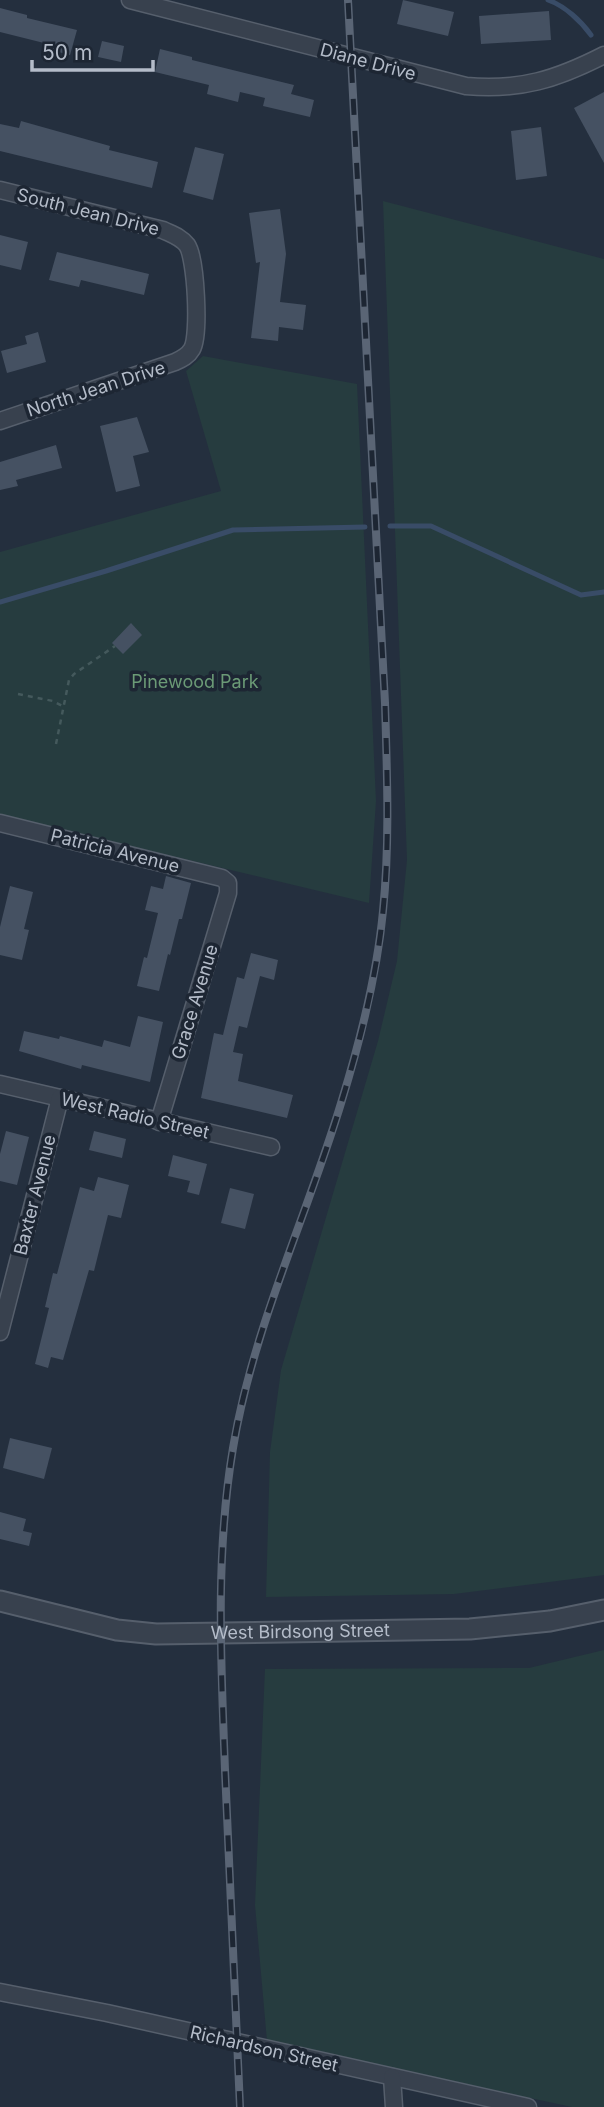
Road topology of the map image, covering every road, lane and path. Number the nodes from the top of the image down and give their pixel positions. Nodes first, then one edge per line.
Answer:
1 (130, 0) edge
2 (175, 6) edge
3 (604, 55) edge
4 (0, 190) edge
5 (190, 353) joint
6 (0, 421) edge
7 (115, 646) dead end
8 (18, 694) dead end
9 (64, 707) junction
10 (56, 744) dead end
11 (0, 823) edge
12 (228, 883) joint
13 (0, 1084) edge
14 (60, 1098) junction
15 (159, 1122) junction
16 (271, 1147) dead end
17 (0, 1332) edge
18 (0, 1601) edge
19 (604, 1610) edge
20 (0, 1992) edge
21 (392, 2077) junction
22 (394, 2107) edge
23 (528, 2107) edge

1 - 2 street, Diane Drive
2 - 3 street, Diane Drive
4 - 5 street, South Jean Drive
5 - 6 street, North Jean Drive
7 - 9 path
8 - 9 path
9 - 10 path
11 - 12 street, Patricia Avenue
12 - 15 street, Grace Avenue
13 - 14 street, West Radio Street
14 - 15 street, West Radio Street
14 - 17 street, Baxter Avenue
15 - 16 street, West Radio Street
18 - 19 street, West Birdsong Street
20 - 21 street, Richardson Street
21 - 22 street
21 - 23 street, Richardson Street

